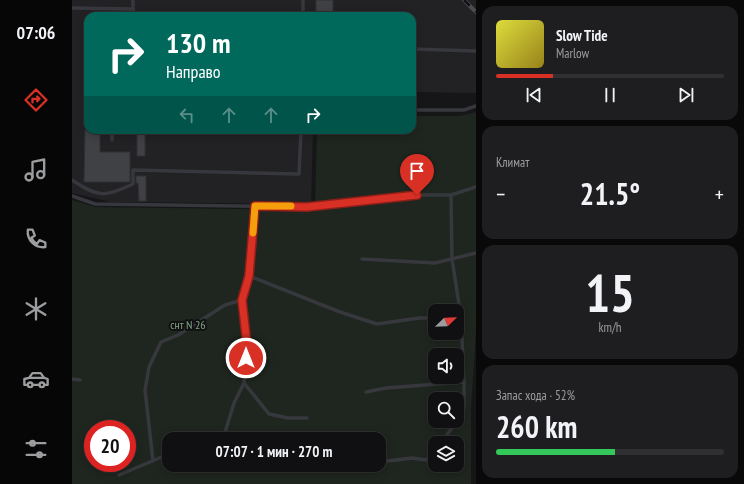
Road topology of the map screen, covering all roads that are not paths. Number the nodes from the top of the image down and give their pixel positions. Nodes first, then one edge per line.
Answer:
1 (133, 0) edge
2 (303, 0) edge
3 (72, 8) edge
4 (133, 9) joint
5 (303, 12) edge
6 (416, 49) edge
7 (476, 51) edge
8 (476, 106) edge
9 (416, 110) edge
10 (112, 134) edge
11 (301, 134) edge
12 (112, 140) dead end
13 (72, 180) edge
14 (476, 187) edge
15 (451, 195) junction
16 (72, 196) edge
17 (255, 206) junction
18 (476, 253) edge
19 (362, 259) dead end
20 (452, 259) junction
21 (249, 276) junction
22 (242, 300) junction
23 (457, 304) edge
24 (428, 319) edge
25 (72, 379) edge
26 (80, 380) dead end
27 (244, 383) junction
28 (438, 384) edge
29 (366, 392) dead end
30 (307, 418) dead end
31 (225, 432) edge
32 (162, 457) edge
33 (428, 458) edge
34 (153, 461) junction
35 (386, 461) edge
36 (119, 475) dead end

1 - 4 lane
2 - 5 lane
3 - 4 lane
6 - 7 lane
8 - 9 lane
10 - 12 lane
11 - 13 lane
14 - 15 lane
15 - 17 lane
15 - 20 lane
16 - 17 lane
17 - 21 lane
18 - 20 lane
19 - 20 lane
20 - 23 lane
21 - 22 lane
21 - 24 lane
22 - 27 lane
22 - 34 lane
25 - 26 lane
27 - 30 lane
27 - 31 lane
28 - 29 lane
32 - 34 lane
33 - 35 lane
34 - 36 lane

